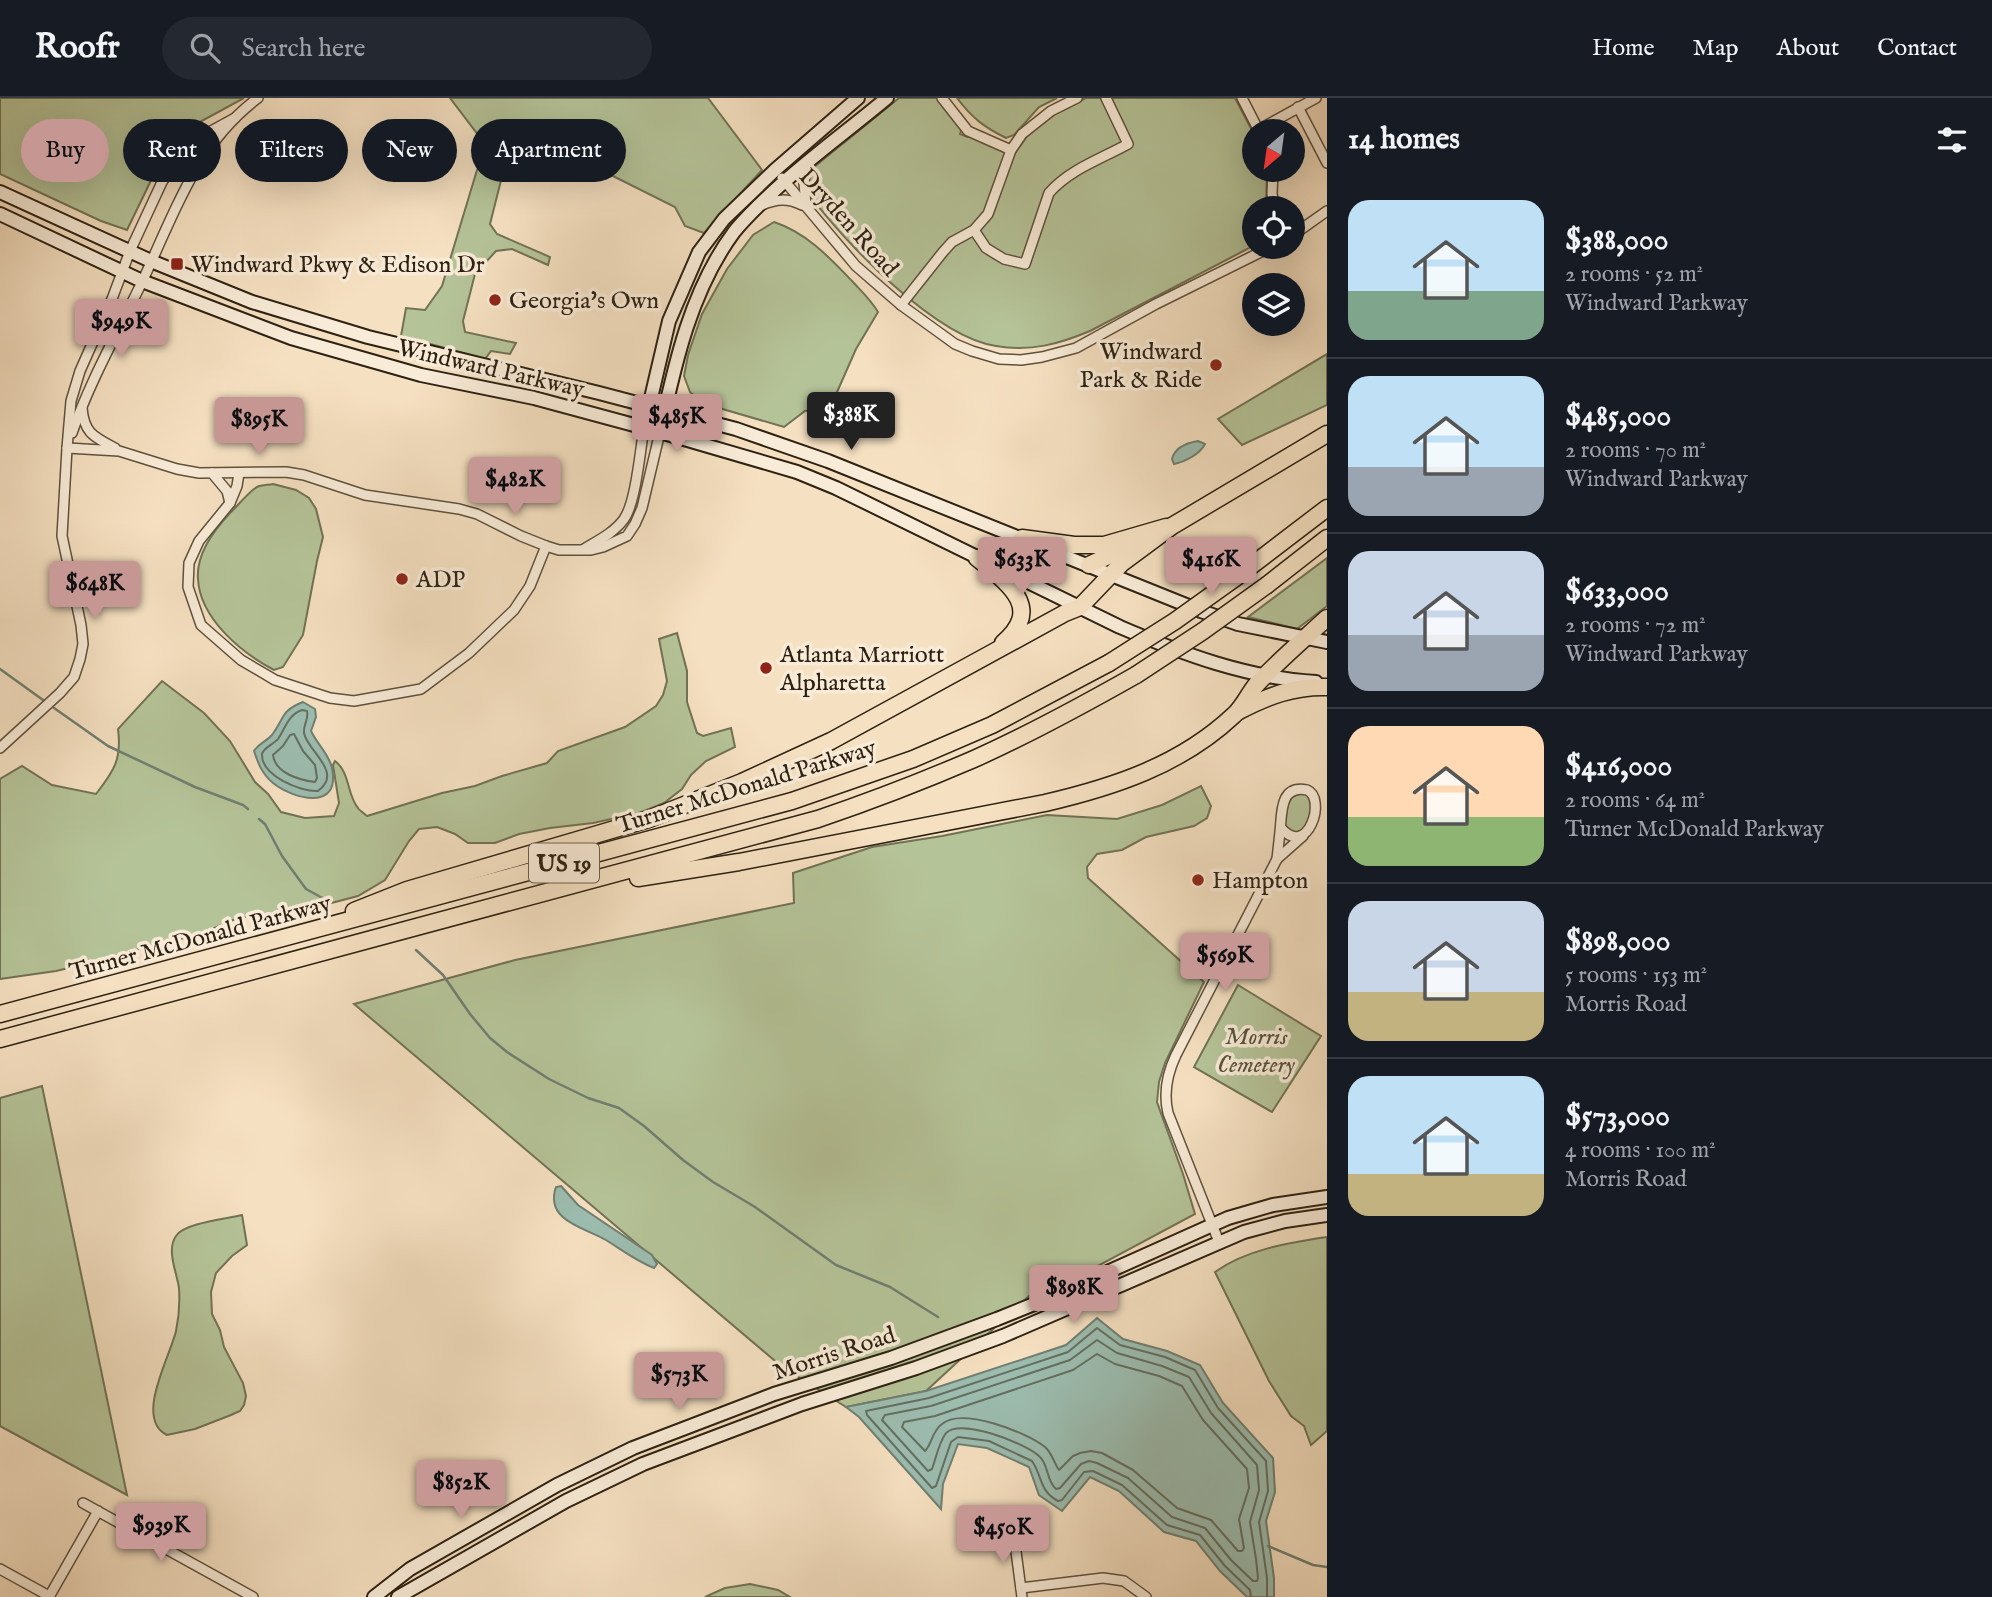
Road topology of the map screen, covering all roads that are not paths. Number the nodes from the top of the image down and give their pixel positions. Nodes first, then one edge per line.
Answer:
1 (258, 98) edge
2 (858, 98) edge
3 (887, 98) edge
4 (942, 98) edge
5 (1077, 98) edge
6 (1106, 98) edge
7 (1242, 98) edge
8 (1316, 98) edge
9 (1297, 107) junction
10 (235, 118) junction
11 (1253, 119) edge
12 (1278, 119) edge
13 (1011, 150) junction
14 (807, 162) junction
15 (1327, 163) edge
16 (775, 170) junction
17 (785, 181) junction
18 (0, 192) edge
19 (806, 207) junction
20 (756, 208) junction
21 (1327, 211) edge
22 (0, 214) edge
23 (1305, 227) edge
24 (974, 230) junction
25 (130, 251) junction
26 (1248, 259) edge
27 (150, 261) junction
28 (122, 271) junction
29 (142, 281) junction
30 (901, 305) junction
31 (81, 406) junction
32 (649, 406) junction
33 (664, 410) junction
34 (644, 428) junction
35 (660, 432) junction
36 (1327, 433) edge
37 (67, 447) junction
38 (120, 451) junction
39 (212, 473) junction
40 (239, 473) junction
41 (230, 503) junction
42 (1327, 508) edge
43 (1172, 526) junction
44 (1022, 538) junction
45 (1327, 538) edge
46 (1147, 544) junction
47 (546, 546) junction
48 (582, 550) junction
49 (977, 558) junction
50 (1089, 565) junction
51 (1111, 574) junction
52 (1080, 607) junction
53 (1327, 618) edge
54 (1304, 638) junction
55 (1327, 642) edge
56 (988, 654) junction
57 (1266, 675) junction
58 (1327, 685) edge
59 (1237, 712) junction
60 (0, 748) edge
61 (1281, 828) junction
62 (1303, 836) junction
63 (1277, 859) junction
64 (556, 890) junction
65 (293, 935) junction
66 (0, 1014) edge
67 (0, 1039) edge
68 (1327, 1197) edge
69 (1327, 1215) edge
70 (1212, 1224) junction
71 (1219, 1242) junction
72 (83, 1503) dead end
73 (98, 1511) junction
74 (1013, 1529) dead end
75 (0, 1569) edge
76 (1021, 1592) edge
77 (49, 1597) edge
78 (253, 1597) edge
79 (373, 1597) edge
80 (398, 1597) edge
81 (1146, 1597) edge

1 - 10 street
2 - 16 street
3 - 14 street
4 - 13 street
5 - 13 street
6 - 24 street
7 - 11 street
8 - 9 street
9 - 12 street
9 - 15 street
10 - 25 street
10 - 27 street
13 - 24 street
14 - 17 street
14 - 19 street
16 - 17 street, Dryden Road
16 - 32 street
17 - 19 street, Dryden Road
17 - 20 street
18 - 25 street, Windward Parkway
19 - 20 street
19 - 30 street, Dryden Road
20 - 33 street
21 - 23 street
22 - 28 street, Windward Parkway
24 - 30 street
25 - 27 street, Windward Parkway
25 - 28 street
26 - 30 street, Dryden Road
27 - 29 street
27 - 32 street, Windward Parkway
28 - 29 street, Windward Parkway
28 - 37 street
29 - 31 street
29 - 34 street, Windward Parkway
31 - 37 street
31 - 38 street
32 - 33 street, Windward Parkway
32 - 34 street
33 - 35 street
33 - 44 street, Windward Parkway
34 - 35 street, Windward Parkway
34 - 48 street
35 - 48 street
35 - 49 street, Windward Parkway
36 - 43 highway
37 - 38 street
37 - 60 street
38 - 39 street
39 - 40 street
39 - 41 street
40 - 41 street
40 - 47 street
41 - 47 street
42 - 65 highway, Turner McDonald Parkway / US 19, bridge
43 - 44 highway
43 - 46 highway
44 - 50 street, Windward Parkway
45 - 64 highway, Turner McDonald Parkway / US 19, bridge
46 - 50 highway
46 - 51 highway
47 - 48 street
49 - 52 street, Windward Parkway
49 - 56 highway
50 - 51 street, Windward Parkway
51 - 52 highway
51 - 54 street, Windward Parkway
52 - 56 highway
52 - 57 street, Windward Parkway
53 - 54 highway
54 - 55 street, Windward Parkway
54 - 57 highway
56 - 65 highway
57 - 58 street, Windward Parkway
57 - 59 highway
58 - 59 highway
59 - 64 highway
61 - 62 street
61 - 62 street
61 - 63 street
62 - 63 street
63 - 70 street
64 - 67 highway, Turner McDonald Parkway / US 19
65 - 66 highway, Turner McDonald Parkway / US 19
68 - 70 street, Morris Road
69 - 71 street, Morris Road
70 - 71 street
70 - 79 street, Morris Road
71 - 80 street, Morris Road
72 - 73 street
73 - 77 street
73 - 78 street
74 - 76 street
75 - 77 street
76 - 81 street

